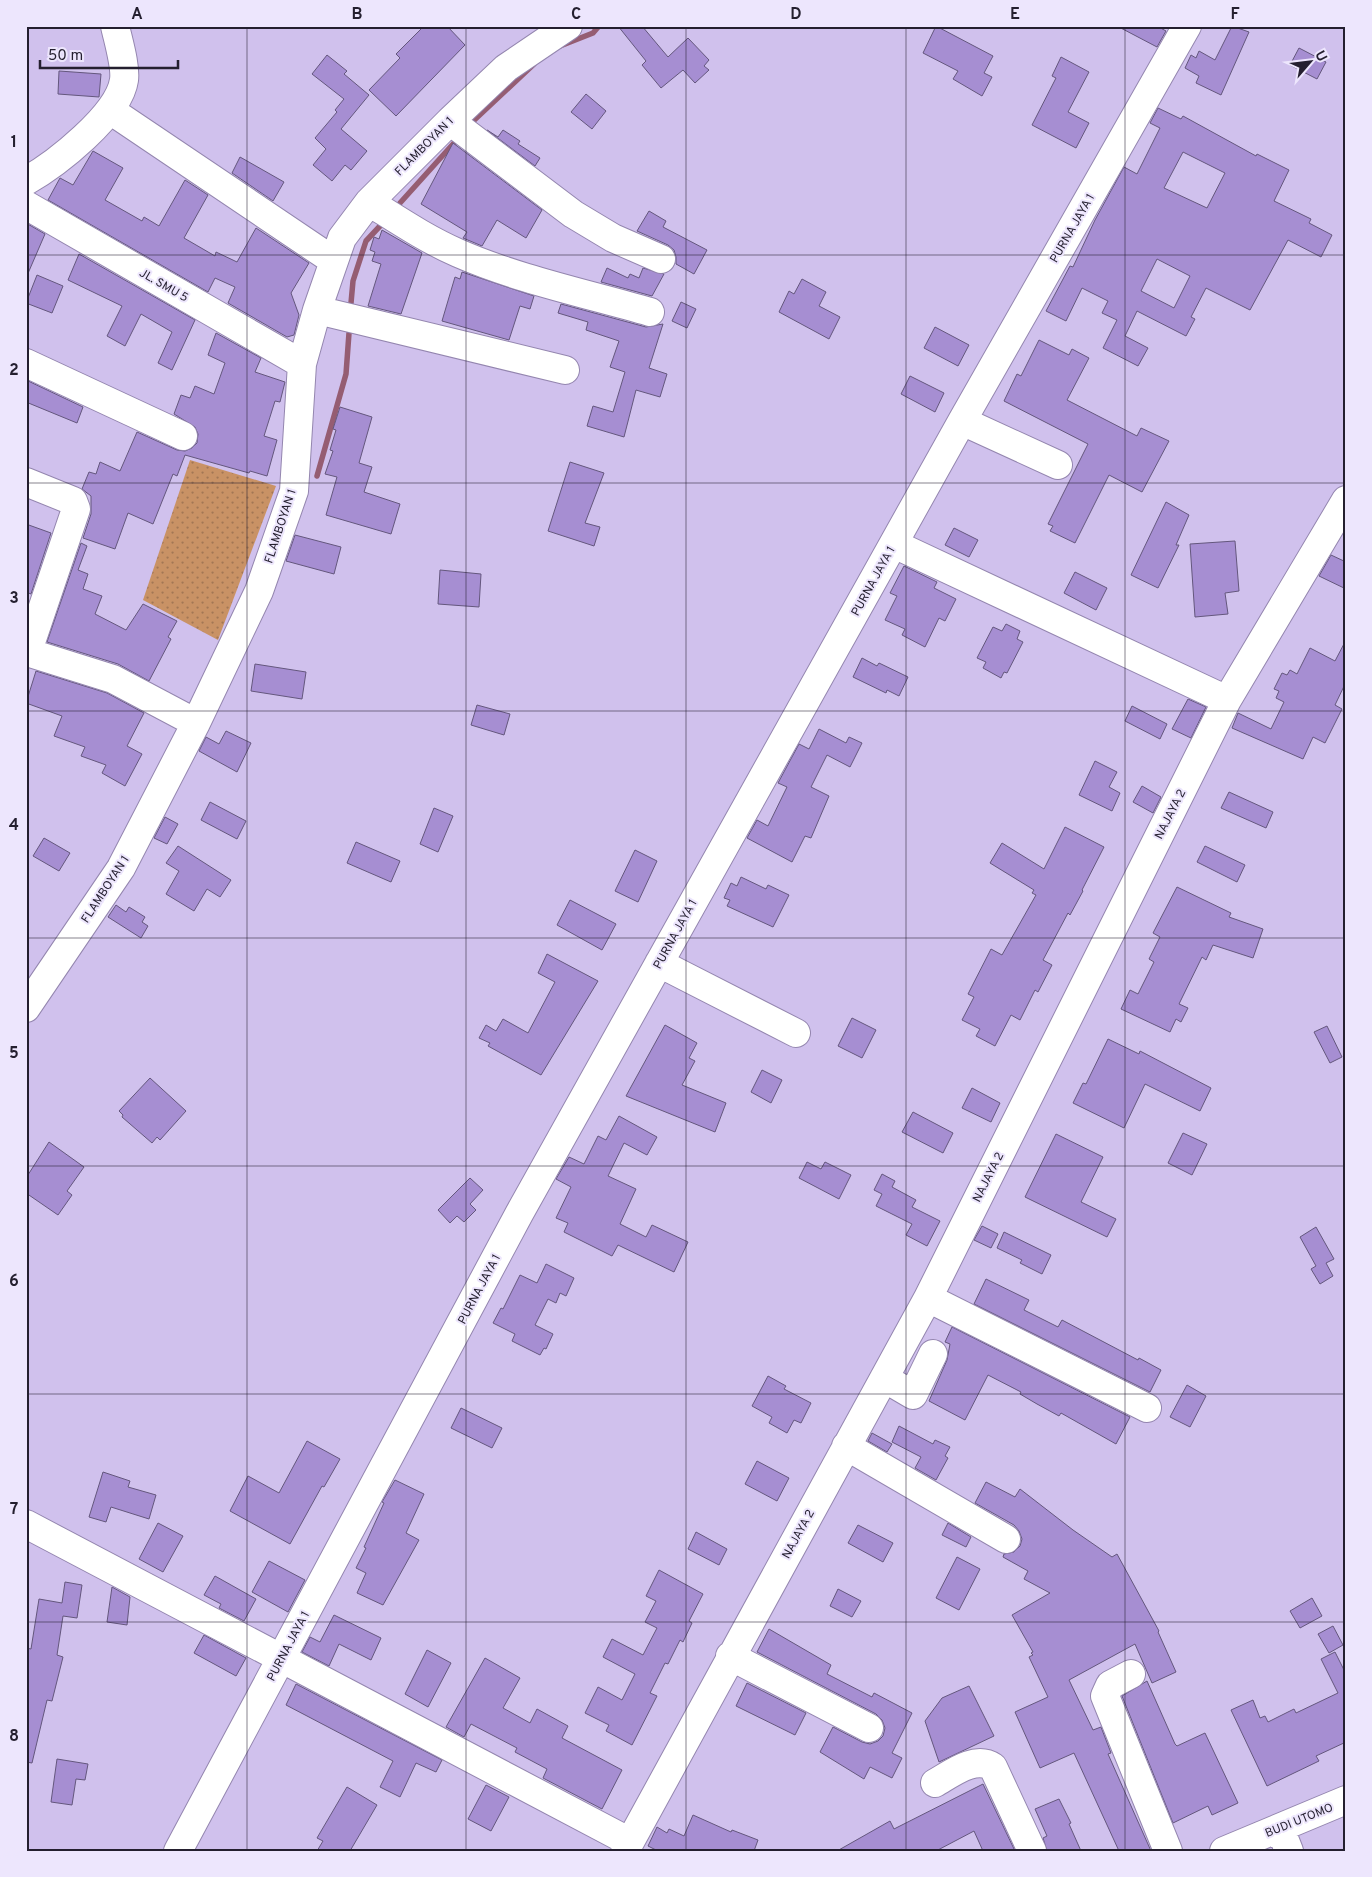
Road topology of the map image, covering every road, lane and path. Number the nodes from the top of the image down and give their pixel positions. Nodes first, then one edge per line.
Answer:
1 (115, 26) edge
2 (568, 26) edge
3 (1187, 26) edge
4 (117, 116) junction
5 (450, 121) junction
6 (26, 181) edge
7 (368, 202) junction
8 (26, 205) edge
9 (661, 259) dead end
10 (334, 261) junction
11 (317, 310) junction
12 (650, 312) dead end
13 (26, 363) edge
14 (302, 364) junction
15 (566, 370) dead end
16 (962, 421) junction
17 (183, 436) dead end
18 (1058, 465) dead end
19 (26, 482) edge
20 (1346, 500) edge
21 (894, 544) junction
22 (1227, 700) junction
23 (196, 723) junction
24 (659, 963) junction
25 (26, 1008) edge
26 (796, 1033) dead end
27 (928, 1298) junction
28 (933, 1354) dead end
29 (884, 1378) junction
30 (1147, 1408) dead end
31 (846, 1446) junction
32 (26, 1524) edge
33 (1006, 1539) dead end
34 (730, 1656) junction
35 (282, 1657) junction
36 (1131, 1674) dead end
37 (869, 1728) dead end
38 (935, 1783) dead end
39 (1346, 1800) edge
40 (1284, 1839) edge
41 (628, 1846) edge
42 (178, 1851) edge
43 (1032, 1851) edge
44 (1168, 1851) edge
45 (1224, 1851) edge

1 - 4 street
2 - 5 street, FLAMBOYAN 1
3 - 16 street, PURNA JAYA 1
4 - 6 street
4 - 10 street
5 - 7 street, FLAMBOYAN 1
5 - 9 street
7 - 10 street, FLAMBOYAN 1
7 - 12 street
8 - 14 street, JL. SMU 5
10 - 11 street, FLAMBOYAN 1
11 - 14 street, FLAMBOYAN 1
11 - 15 street
13 - 17 street
14 - 23 street, FLAMBOYAN 1
16 - 18 street
16 - 21 street, PURNA JAYA 1
19 - 23 street
20 - 22 street, NAJAYA 2
21 - 22 street
21 - 24 street, PURNA JAYA 1
22 - 27 street, NAJAYA 2
23 - 25 street, FLAMBOYAN 1
24 - 26 street
24 - 35 street, PURNA JAYA 1
27 - 29 street, NAJAYA 2
27 - 30 street
28 - 29 street
29 - 31 street, NAJAYA 2
31 - 33 street
31 - 34 street, NAJAYA 2
32 - 35 street
34 - 37 street
34 - 41 street, NAJAYA 2
35 - 41 street
35 - 42 street, PURNA JAYA 1
36 - 44 street
38 - 43 street
39 - 40 street, BUDI UTOMO
40 - 45 street, BUDI UTOMO

